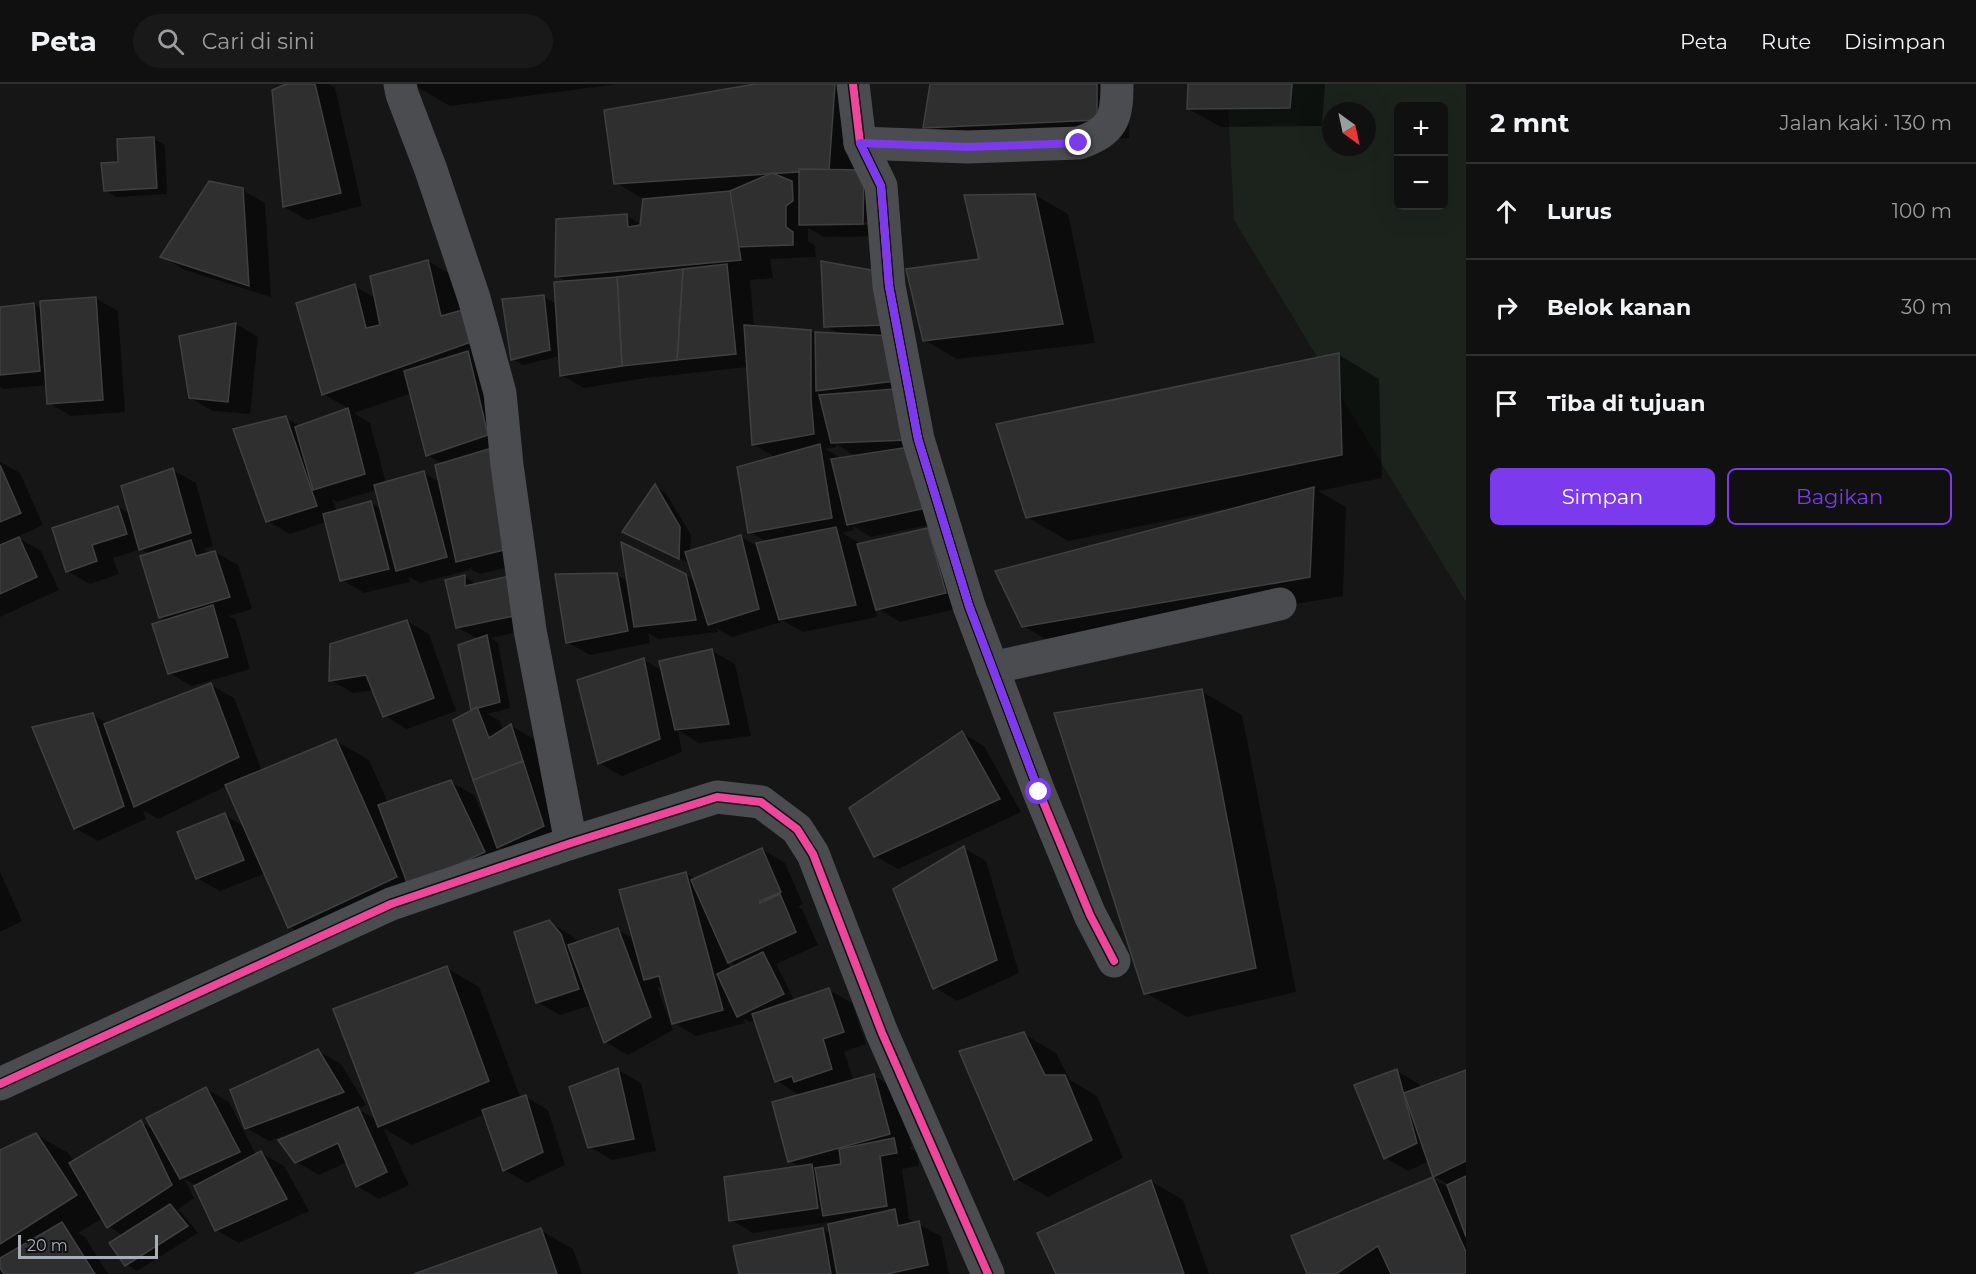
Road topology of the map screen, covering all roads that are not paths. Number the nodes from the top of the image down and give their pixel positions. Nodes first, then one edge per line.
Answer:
1 (400, 84) edge
2 (853, 84) edge
3 (1117, 84) edge
4 (860, 143) junction
5 (1280, 604) dead end
6 (992, 668) junction
7 (571, 843) junction
8 (1114, 961) dead end
9 (0, 1084) edge
10 (988, 1274) edge

1 - 7 street
2 - 4 street
3 - 4 street
4 - 6 street
5 - 6 street
6 - 8 street
7 - 9 street
7 - 10 street

